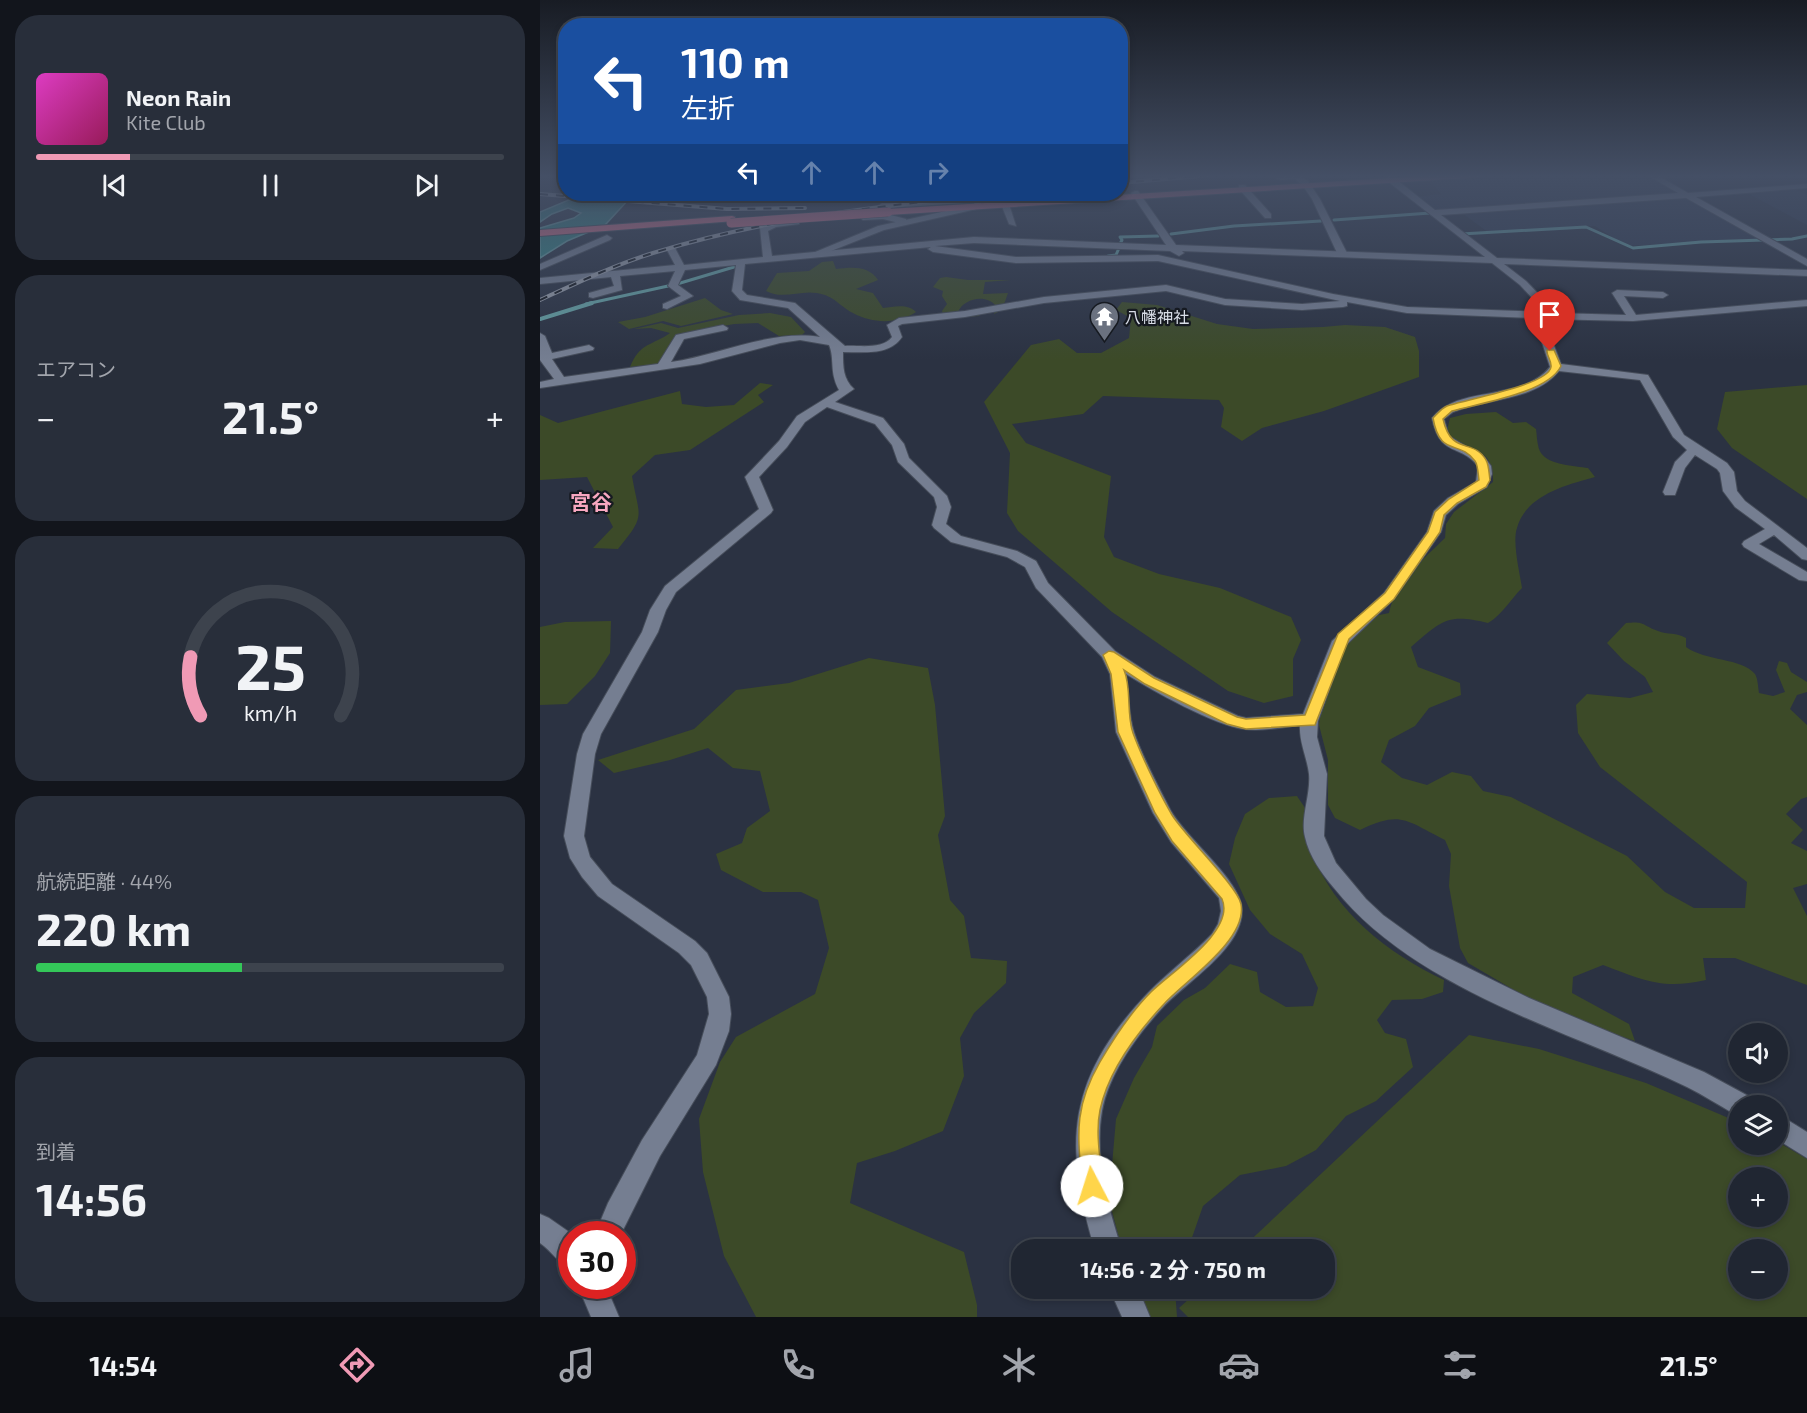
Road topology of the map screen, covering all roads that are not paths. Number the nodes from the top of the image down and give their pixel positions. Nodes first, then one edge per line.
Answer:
1 (763, 236) edge
2 (856, 236) edge
3 (1165, 236) edge
4 (1333, 236) edge
5 (1465, 236) edge
6 (1760, 236) edge
7 (607, 238) dead end
8 (912, 244) junction
9 (1173, 248) junction
10 (672, 250) dead end
11 (813, 255) junction
12 (1343, 255) junction
13 (768, 259) junction
14 (1494, 261) junction
15 (741, 262) junction
16 (1186, 262) junction
17 (1807, 263) edge
18 (540, 267) edge
19 (681, 268) junction
20 (1807, 273) edge
21 (615, 275) junction
22 (540, 281) edge
23 (593, 294) dead end
24 (1663, 295) dead end
25 (1361, 302) junction
26 (1807, 303) edge
27 (667, 306) dead end
28 (1553, 315) junction
29 (1538, 316) junction
30 (1633, 318) junction
31 (723, 328) dead end
32 (540, 336) edge
33 (833, 343) junction
34 (589, 348) dead end
35 (546, 357) junction
36 (663, 365) junction
37 (1556, 366) junction
38 (561, 381) junction
39 (540, 385) edge
40 (826, 403) junction
41 (1695, 450) junction
42 (1670, 492) dead end
43 (1775, 529) junction
44 (1807, 556) edge
45 (1804, 577) dead end
46 (1109, 655) junction
47 (1309, 721) junction
48 (1728, 1098) edge
49 (1788, 1133) edge
50 (1807, 1146) edge
51 (613, 1221) edge
52 (540, 1227) edge
53 (1106, 1239) edge
54 (558, 1240) edge
55 (597, 1299) edge
56 (1129, 1299) edge
57 (605, 1317) edge
58 (1136, 1317) edge

1 - 13 street
2 - 11 street
3 - 9 street
4 - 12 street
5 - 14 street
6 - 17 street
7 - 18 street
8 - 9 street
8 - 11 street
8 - 16 street
9 - 12 street
9 - 16 street
10 - 19 street
11 - 13 street
12 - 14 street
13 - 15 street
14 - 20 street
14 - 28 street
15 - 19 street
15 - 33 street
16 - 25 street
19 - 21 street
19 - 27 street
21 - 22 street
21 - 23 street
24 - 30 street
25 - 29 street
25 - 33 street
26 - 30 street
28 - 29 street
28 - 30 street
29 - 37 street
31 - 36 street
32 - 35 street
33 - 36 street
33 - 40 street
34 - 35 street
35 - 38 street
36 - 38 street
37 - 41 street
37 - 47 street
38 - 39 street
40 - 46 street
40 - 51 street
41 - 42 street
41 - 43 street
43 - 44 street
43 - 45 street
46 - 47 street
46 - 53 street
47 - 48 street
49 - 50 street
52 - 54 street
55 - 57 street
56 - 58 street

